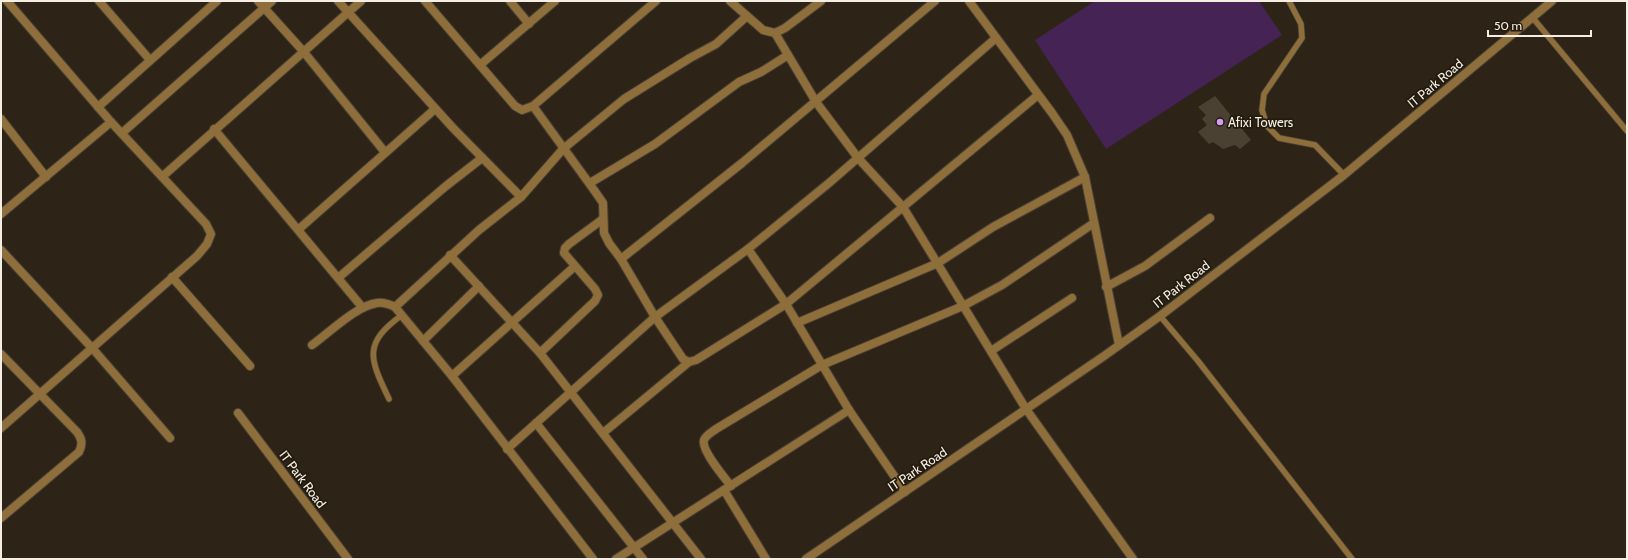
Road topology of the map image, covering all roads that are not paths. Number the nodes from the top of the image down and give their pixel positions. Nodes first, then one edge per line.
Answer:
1 (7, 1) edge
2 (99, 1) edge
3 (217, 1) edge
4 (258, 1) edge
5 (272, 1) edge
6 (338, 1) edge
7 (361, 1) edge
8 (425, 1) edge
9 (510, 1) edge
10 (555, 1) edge
11 (656, 1) edge
12 (730, 1) edge
13 (821, 1) edge
14 (935, 1) edge
15 (969, 1) edge
16 (1552, 1) edge
17 (1290, 2) edge
18 (208, 4) edge
19 (264, 8) junction
20 (348, 12) junction
21 (747, 16) junction
22 (1532, 17) junction
23 (529, 24) junction
24 (775, 33) junction
25 (996, 38) junction
26 (303, 51) junction
27 (788, 54) junction
28 (150, 60) junction
29 (480, 65) junction
30 (1038, 95) junction
31 (816, 102) junction
32 (533, 106) junction
33 (98, 107) junction
34 (435, 109) junction
35 (1, 120) edge
36 (111, 122) junction
37 (214, 129) junction
38 (1627, 131) edge
39 (122, 133) junction
40 (563, 149) junction
41 (384, 151) junction
42 (482, 158) junction
43 (858, 158) junction
44 (46, 176) junction
45 (163, 176) junction
46 (1344, 176) junction
47 (1085, 177) junction
48 (590, 184) junction
49 (521, 197) junction
50 (903, 207) junction
51 (1, 214) edge
52 (1210, 218) dead end
53 (603, 220) junction
54 (1094, 223) junction
55 (299, 229) junction
56 (748, 249) junction
57 (1, 250) edge
58 (450, 255) junction
59 (621, 260) junction
60 (938, 263) junction
61 (574, 267) junction
62 (172, 278) junction
63 (338, 278) junction
64 (479, 286) junction
65 (1106, 288) junction
66 (1072, 298) dead end
67 (786, 304) junction
68 (963, 306) junction
69 (362, 307) junction
70 (395, 307) junction
71 (402, 315) junction
72 (655, 316) junction
73 (1160, 316) junction
74 (512, 322) junction
75 (797, 323) junction
76 (423, 341) junction
77 (312, 345) dead end
78 (1119, 345) junction
79 (93, 348) junction
80 (991, 351) junction
81 (540, 353) junction
82 (1, 354) edge
83 (689, 362) junction
84 (822, 365) junction
85 (250, 366) dead end
86 (452, 376) junction
87 (571, 392) junction
88 (39, 394) junction
89 (389, 399) dead end
90 (1026, 409) junction
91 (849, 410) junction
92 (238, 413) dead end
93 (536, 423) junction
94 (1, 428) edge
95 (603, 433) junction
96 (170, 438) dead end
97 (508, 448) junction
98 (727, 488) junction
99 (904, 492) junction
100 (1, 518) edge
101 (673, 523) junction
102 (635, 548) junction
103 (348, 559) edge
104 (593, 559) edge
105 (616, 559) edge
106 (643, 559) edge
107 (701, 559) edge
108 (766, 559) edge
109 (806, 559) edge
110 (1133, 559) edge
111 (1352, 559) edge

1 - 33 street
2 - 28 street
3 - 18 street
4 - 19 street
5 - 19 street
6 - 20 street
7 - 20 street
8 - 29 street
9 - 23 street
10 - 23 street
11 - 32 street
12 - 21 street
13 - 24 street
14 - 31 street
15 - 25 street
16 - 22 street, IT Park Road
17 - 46 lane
18 - 28 street
19 - 26 street
19 - 39 street
20 - 26 street
20 - 34 street
21 - 24 street
21 - 40 street
22 - 38 lane
22 - 46 street, IT Park Road
23 - 29 street
24 - 27 street
25 - 30 street
25 - 43 street
26 - 37 street
26 - 41 street
27 - 31 street
27 - 48 street
28 - 33 street
29 - 32 street
30 - 47 street
30 - 50 street
31 - 43 street
31 - 59 street
32 - 40 street
33 - 36 street
34 - 41 street
34 - 42 street
35 - 44 street
36 - 39 street
36 - 44 street
37 - 45 street
37 - 55 street
39 - 45 street
40 - 48 street
40 - 49 street
41 - 55 street
42 - 49 street
42 - 63 street
43 - 50 street
43 - 56 street
44 - 51 street
45 - 62 street
46 - 73 street, IT Park Road
47 - 54 street
47 - 60 street
48 - 53 street
49 - 58 street
50 - 60 street
50 - 67 street
52 - 65 street
53 - 59 street
53 - 61 street
54 - 65 street
54 - 68 street
55 - 63 street
56 - 67 street
56 - 72 street
57 - 79 street
58 - 64 street
58 - 70 street
59 - 72 street
60 - 68 street
60 - 75 street
61 - 74 street
61 - 81 street
62 - 79 street
62 - 85 street
63 - 69 street
64 - 74 street
64 - 76 street
65 - 78 street
66 - 80 street
67 - 75 street
67 - 83 street
68 - 80 street
68 - 84 street
69 - 70 street
69 - 77 street
70 - 71 street
71 - 76 street
71 - 89 lane
72 - 83 street
72 - 87 street
73 - 78 street, IT Park Road
73 - 111 lane
74 - 81 street
74 - 86 street
75 - 84 street
76 - 86 street
78 - 90 street, IT Park Road
79 - 88 street
79 - 96 street
80 - 90 street
81 - 87 street
82 - 88 street
83 - 95 street
84 - 91 street
84 - 98 street
86 - 97 street
87 - 93 street
87 - 95 street
88 - 94 street
88 - 100 street
90 - 99 street, IT Park Road
90 - 110 street
91 - 98 street
91 - 99 street
92 - 103 street, IT Park Road
93 - 97 street
93 - 102 street
95 - 101 street
97 - 104 street
98 - 101 street
98 - 108 street
99 - 109 street, IT Park Road
101 - 102 street
101 - 107 street
102 - 105 street
102 - 106 street

